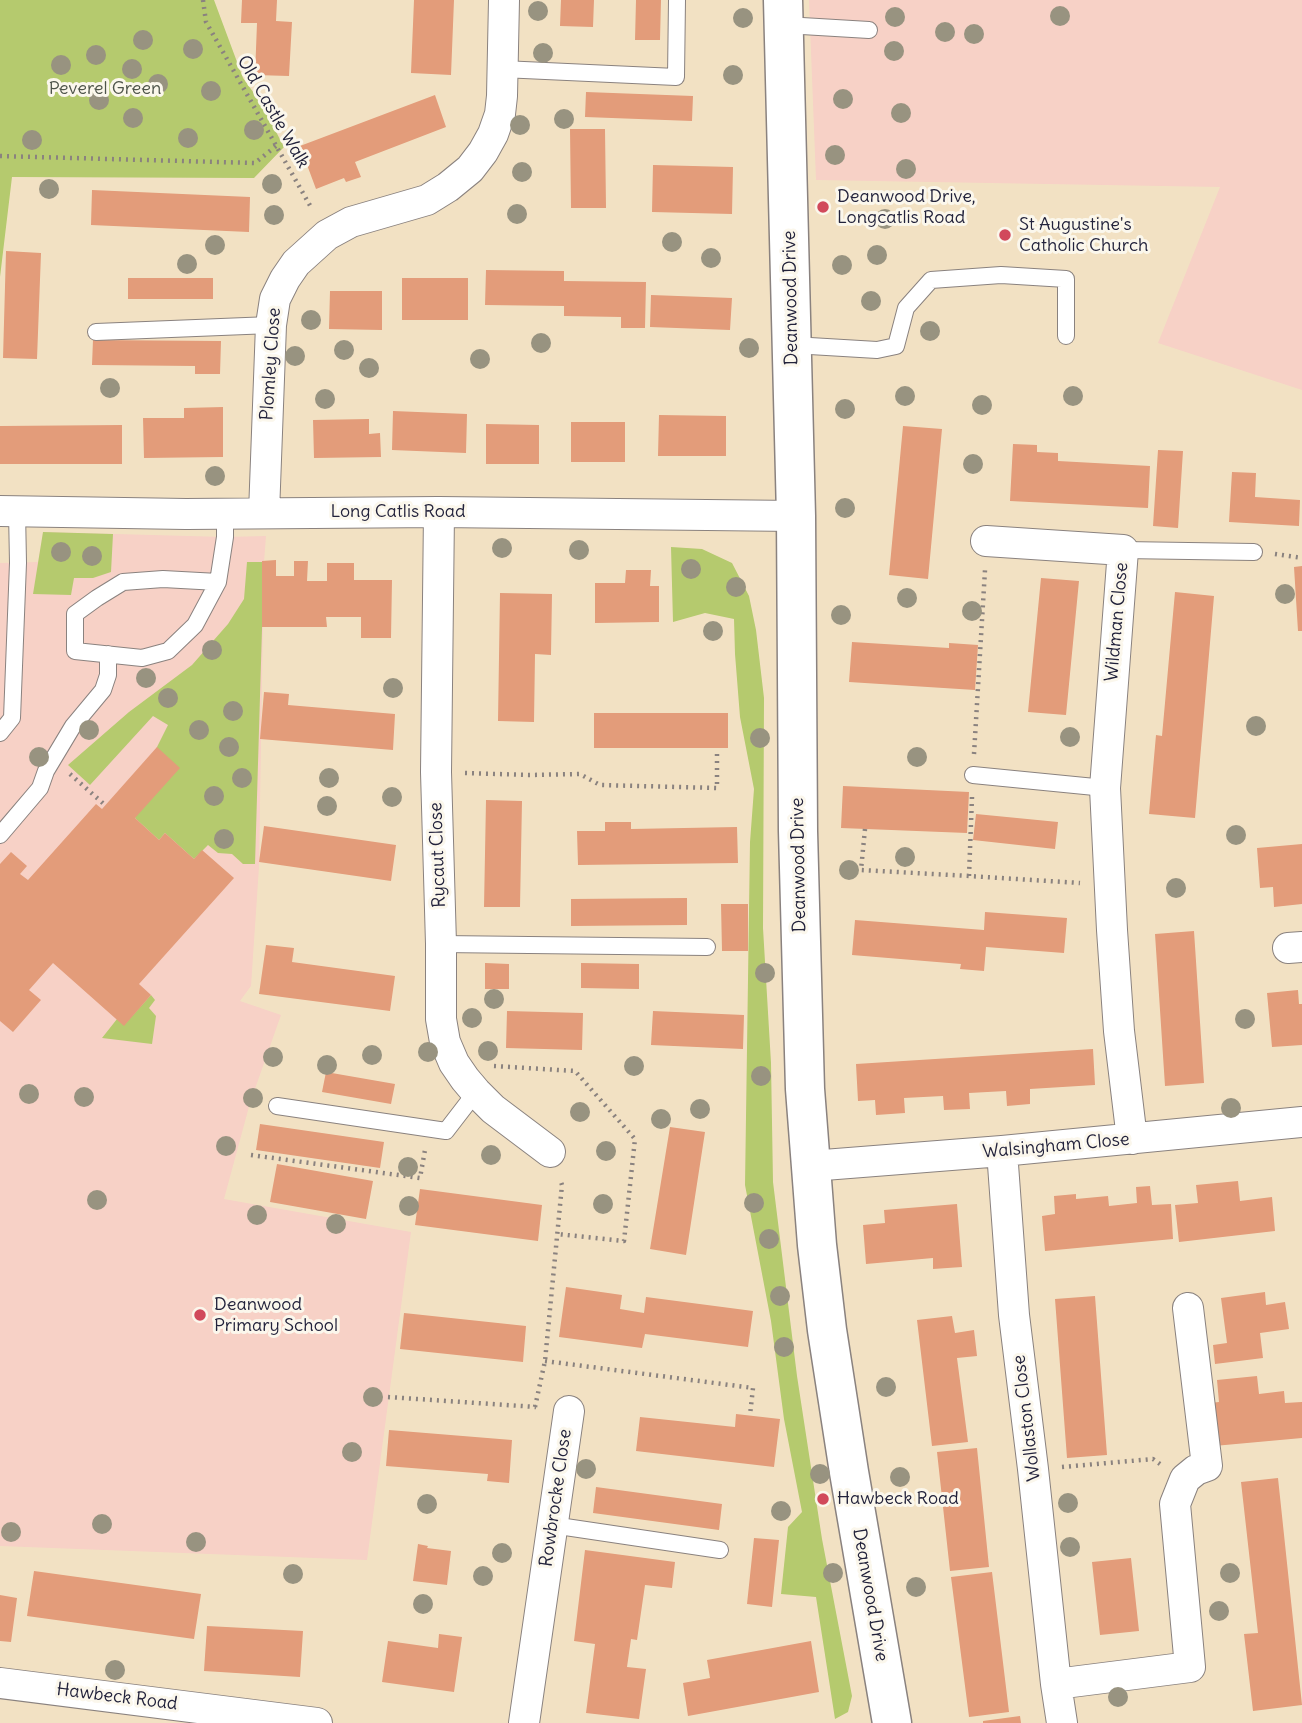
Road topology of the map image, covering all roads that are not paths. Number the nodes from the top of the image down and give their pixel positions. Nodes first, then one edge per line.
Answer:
1 (503, 0) edge
2 (677, 0) edge
3 (784, 12) edge
4 (869, 30) dead end
5 (502, 69) junction
6 (271, 325) junction
7 (96, 332) dead end
8 (1066, 336) dead end
9 (793, 345) junction
10 (9, 511) edge
11 (439, 512) junction
12 (225, 513) junction
13 (264, 513) junction
14 (796, 516) junction
15 (986, 541) road end
16 (1123, 550) junction
17 (1254, 552) dead end
18 (218, 582) junction
19 (108, 654) junction
20 (0, 733) edge
21 (973, 775) road end
22 (1105, 788) junction
23 (0, 835) edge
24 (441, 944) junction
25 (707, 947) dead end
26 (476, 1092) junction
27 (277, 1106) dead end
28 (1302, 1122) edge
29 (1132, 1139) junction
30 (1002, 1151) junction
31 (550, 1152) road end
32 (811, 1166) junction
33 (1188, 1308) dead end
34 (569, 1411) road end
35 (552, 1525) junction
36 (720, 1550) dead end
37 (0, 1683) edge
38 (1056, 1684) junction
39 (317, 1723) edge
40 (524, 1723) edge
41 (892, 1723) edge
42 (1062, 1723) edge

1 - 5 street, Plomley Close
2 - 5 lane
3 - 4 lane
3 - 9 street, Deanwood Drive
5 - 6 street, Plomley Close
6 - 7 lane
6 - 13 street, Plomley Close
8 - 9 lane
9 - 14 street, Deanwood Drive
10 - 12 street, Long Catlis Road
10 - 20 lane
11 - 13 street, Long Catlis Road
11 - 14 street, Long Catlis Road
11 - 24 street, Rycaut Close
12 - 13 street, Long Catlis Road
12 - 18 lane
14 - 32 street, Deanwood Drive
15 - 16 street, Wildman Close
16 - 17 lane
16 - 22 street, Wildman Close
18 - 19 lane
18 - 19 lane
19 - 23 lane
21 - 22 lane
22 - 29 street, Wildman Close
24 - 25 lane
24 - 26 street, Rycaut Close
26 - 27 lane
26 - 31 street, Rycaut Close
28 - 29 street, Walsingham Close
29 - 30 street, Walsingham Close
30 - 32 street, Walsingham Close
30 - 38 street, Wollaston Close
32 - 41 street, Deanwood Drive
33 - 38 street
34 - 35 street, Rowbrocke Close
35 - 36 lane
35 - 40 street, Rowbrocke Close
37 - 39 street, Hawbeck Road
38 - 42 street, Wollaston Close

